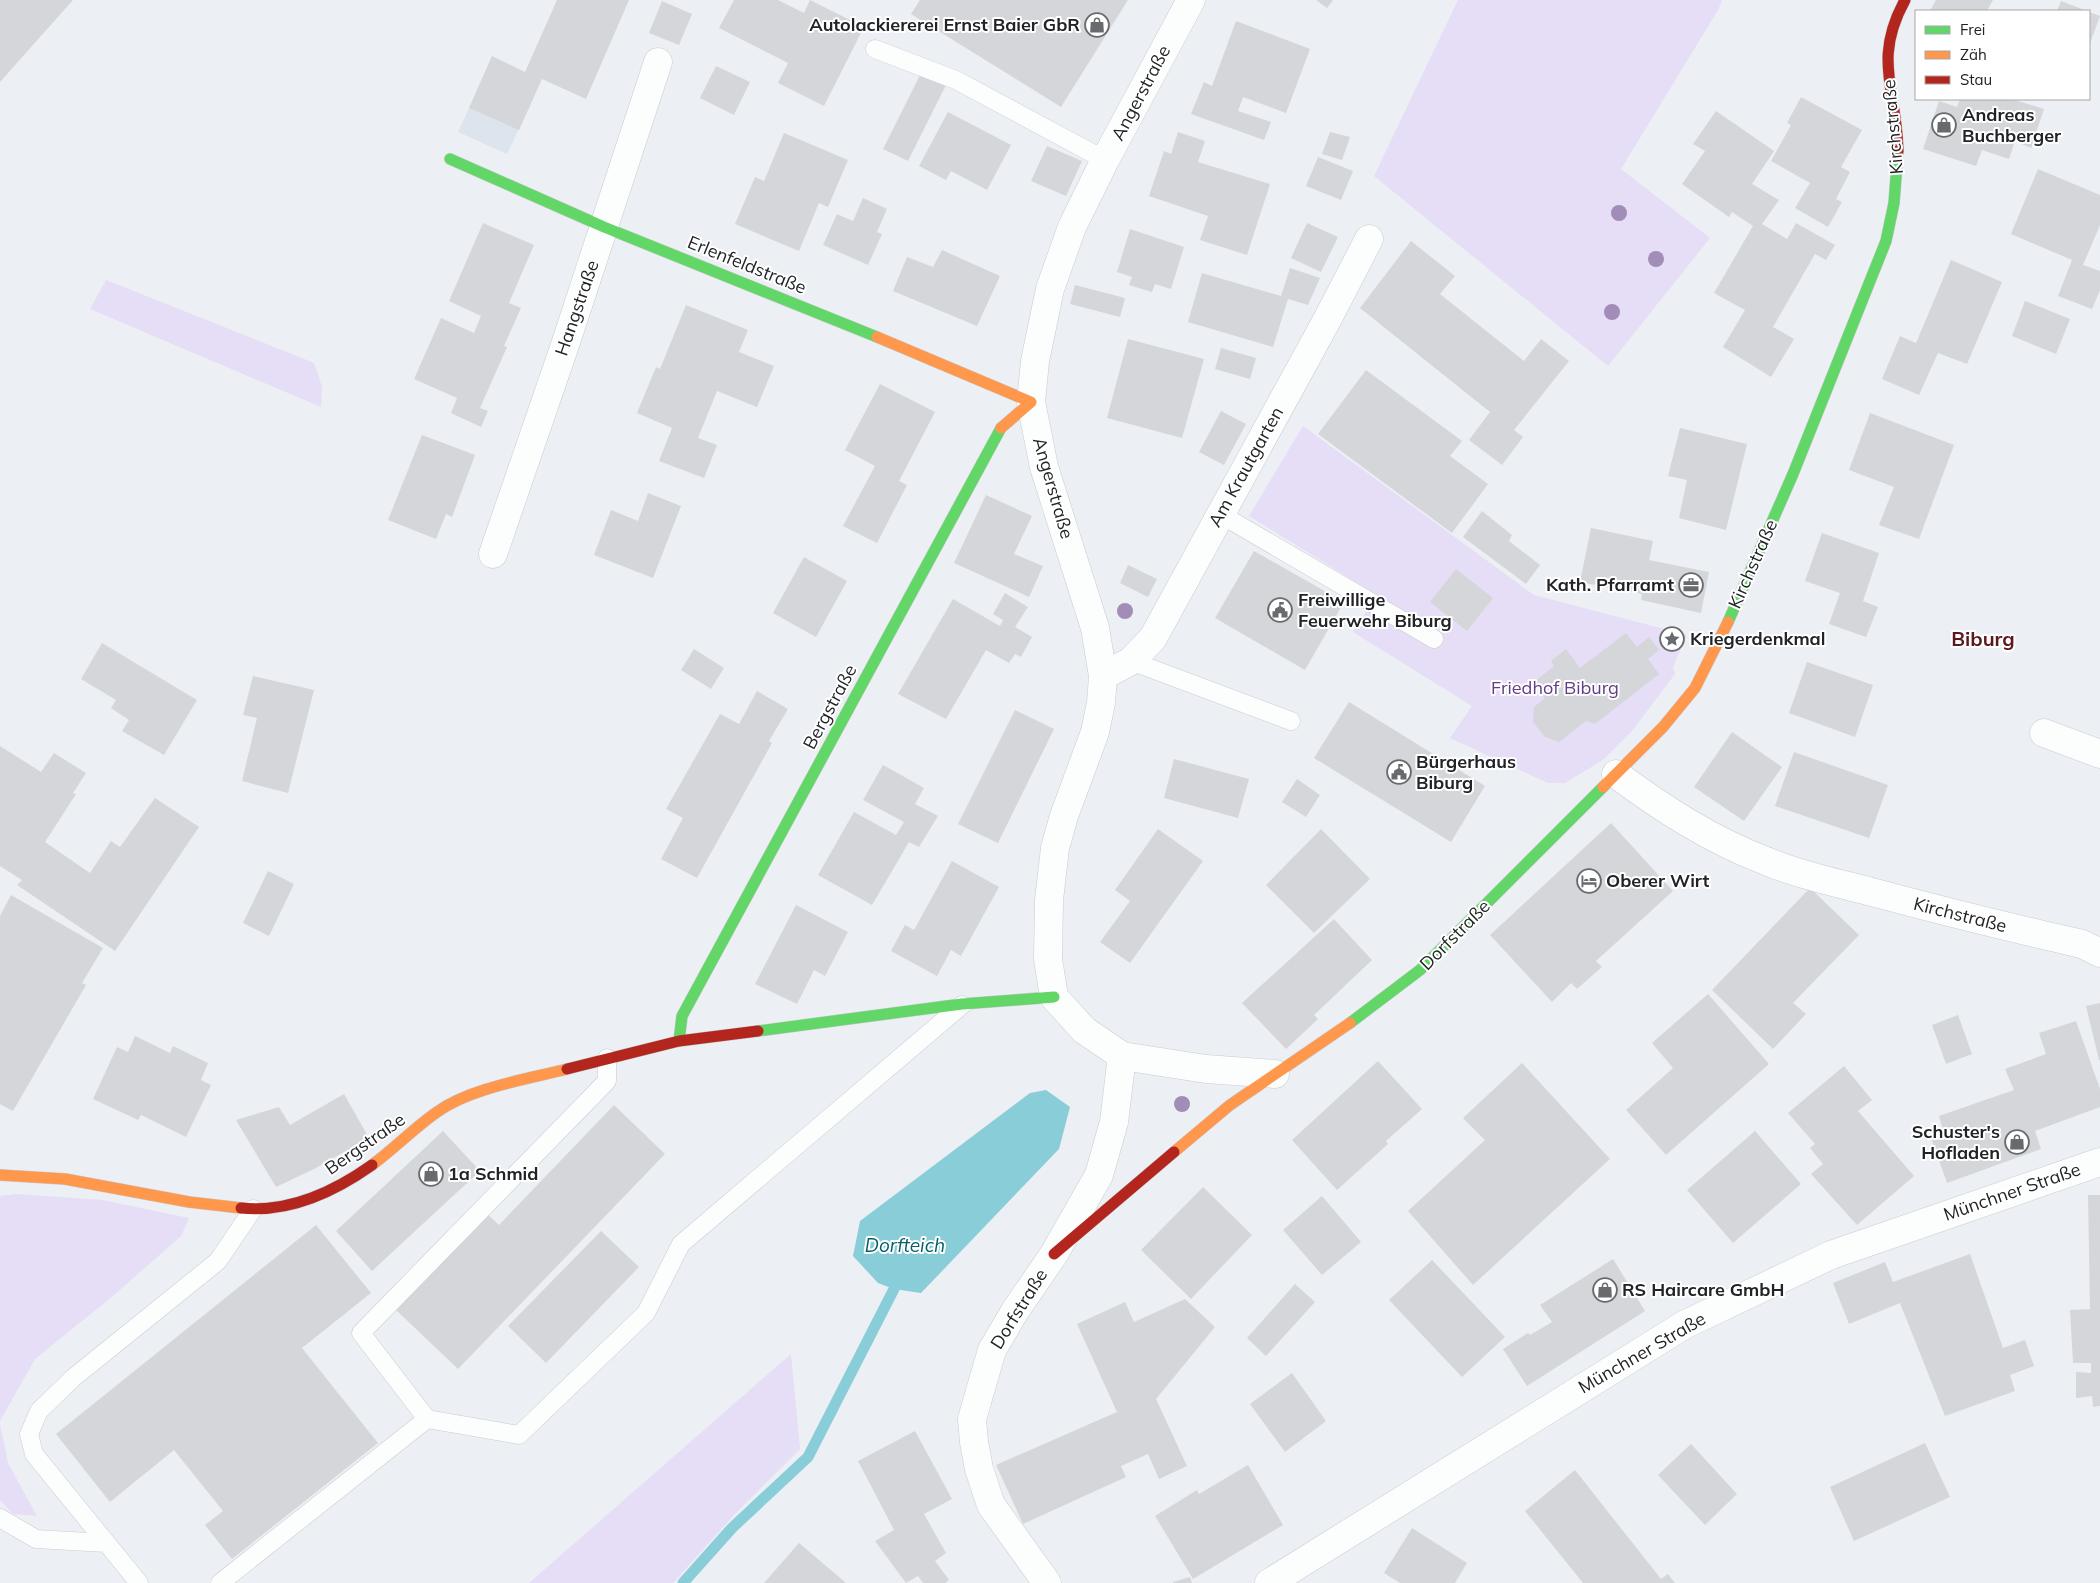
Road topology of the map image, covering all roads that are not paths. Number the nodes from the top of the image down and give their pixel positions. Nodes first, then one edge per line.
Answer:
1 (1191, 0) edge
2 (1904, 0) edge
3 (875, 49) dead end
4 (658, 62) dead end
5 (450, 159) dead end
6 (1105, 160) junction
7 (604, 227) junction
8 (1369, 239) dead end
9 (1031, 402) junction
10 (1220, 514) junction
11 (493, 554) dead end
12 (1434, 639) dead end
13 (1131, 660) junction
14 (1103, 676) junction
15 (1291, 722) dead end
16 (2044, 733) dead end
17 (2100, 754) edge
18 (1616, 774) junction
19 (2100, 953) edge
20 (1054, 997) junction
21 (962, 1004) junction
22 (680, 1041) junction
23 (1122, 1056) junction
24 (607, 1058) junction
25 (1275, 1074) junction
26 (2100, 1162) edge
27 (0, 1175) edge
28 (254, 1209) junction
29 (1054, 1254) junction
30 (427, 1418) junction
31 (0, 1518) edge
32 (106, 1543) junction
33 (139, 1583) edge
34 (220, 1583) edge
35 (1047, 1583) edge
36 (1269, 1583) edge

1 - 6 street, Angerstraße
2 - 18 street, Kirchstraße
3 - 6 lane
4 - 7 street, Hangstraße
5 - 7 street, Erlenfeldstraße
6 - 9 street, Angerstraße
7 - 9 street, Erlenfeldstraße
7 - 11 street, Hangstraße
8 - 10 street, Am Krautgarten
9 - 14 street, Angerstraße
9 - 22 street, Bergstraße
10 - 12 lane
10 - 13 street, Am Krautgarten
13 - 14 street, Am Krautgarten
13 - 15 lane
14 - 20 street, Angerstraße
16 - 17 street
18 - 19 street, Kirchstraße
18 - 25 street, Dorfstraße
20 - 21 street, Bergstraße
20 - 23 street
21 - 22 street, Bergstraße
21 - 30 lane
22 - 24 street, Bergstraße
23 - 25 street
23 - 29 street, Dorfstraße
24 - 28 street, Bergstraße
24 - 30 lane
25 - 29 street, Dorfstraße
26 - 36 street, Münchner Straße
27 - 28 street, Bergstraße
28 - 32 lane
29 - 35 street, Dorfstraße
30 - 34 lane
31 - 32 lane
32 - 33 lane

